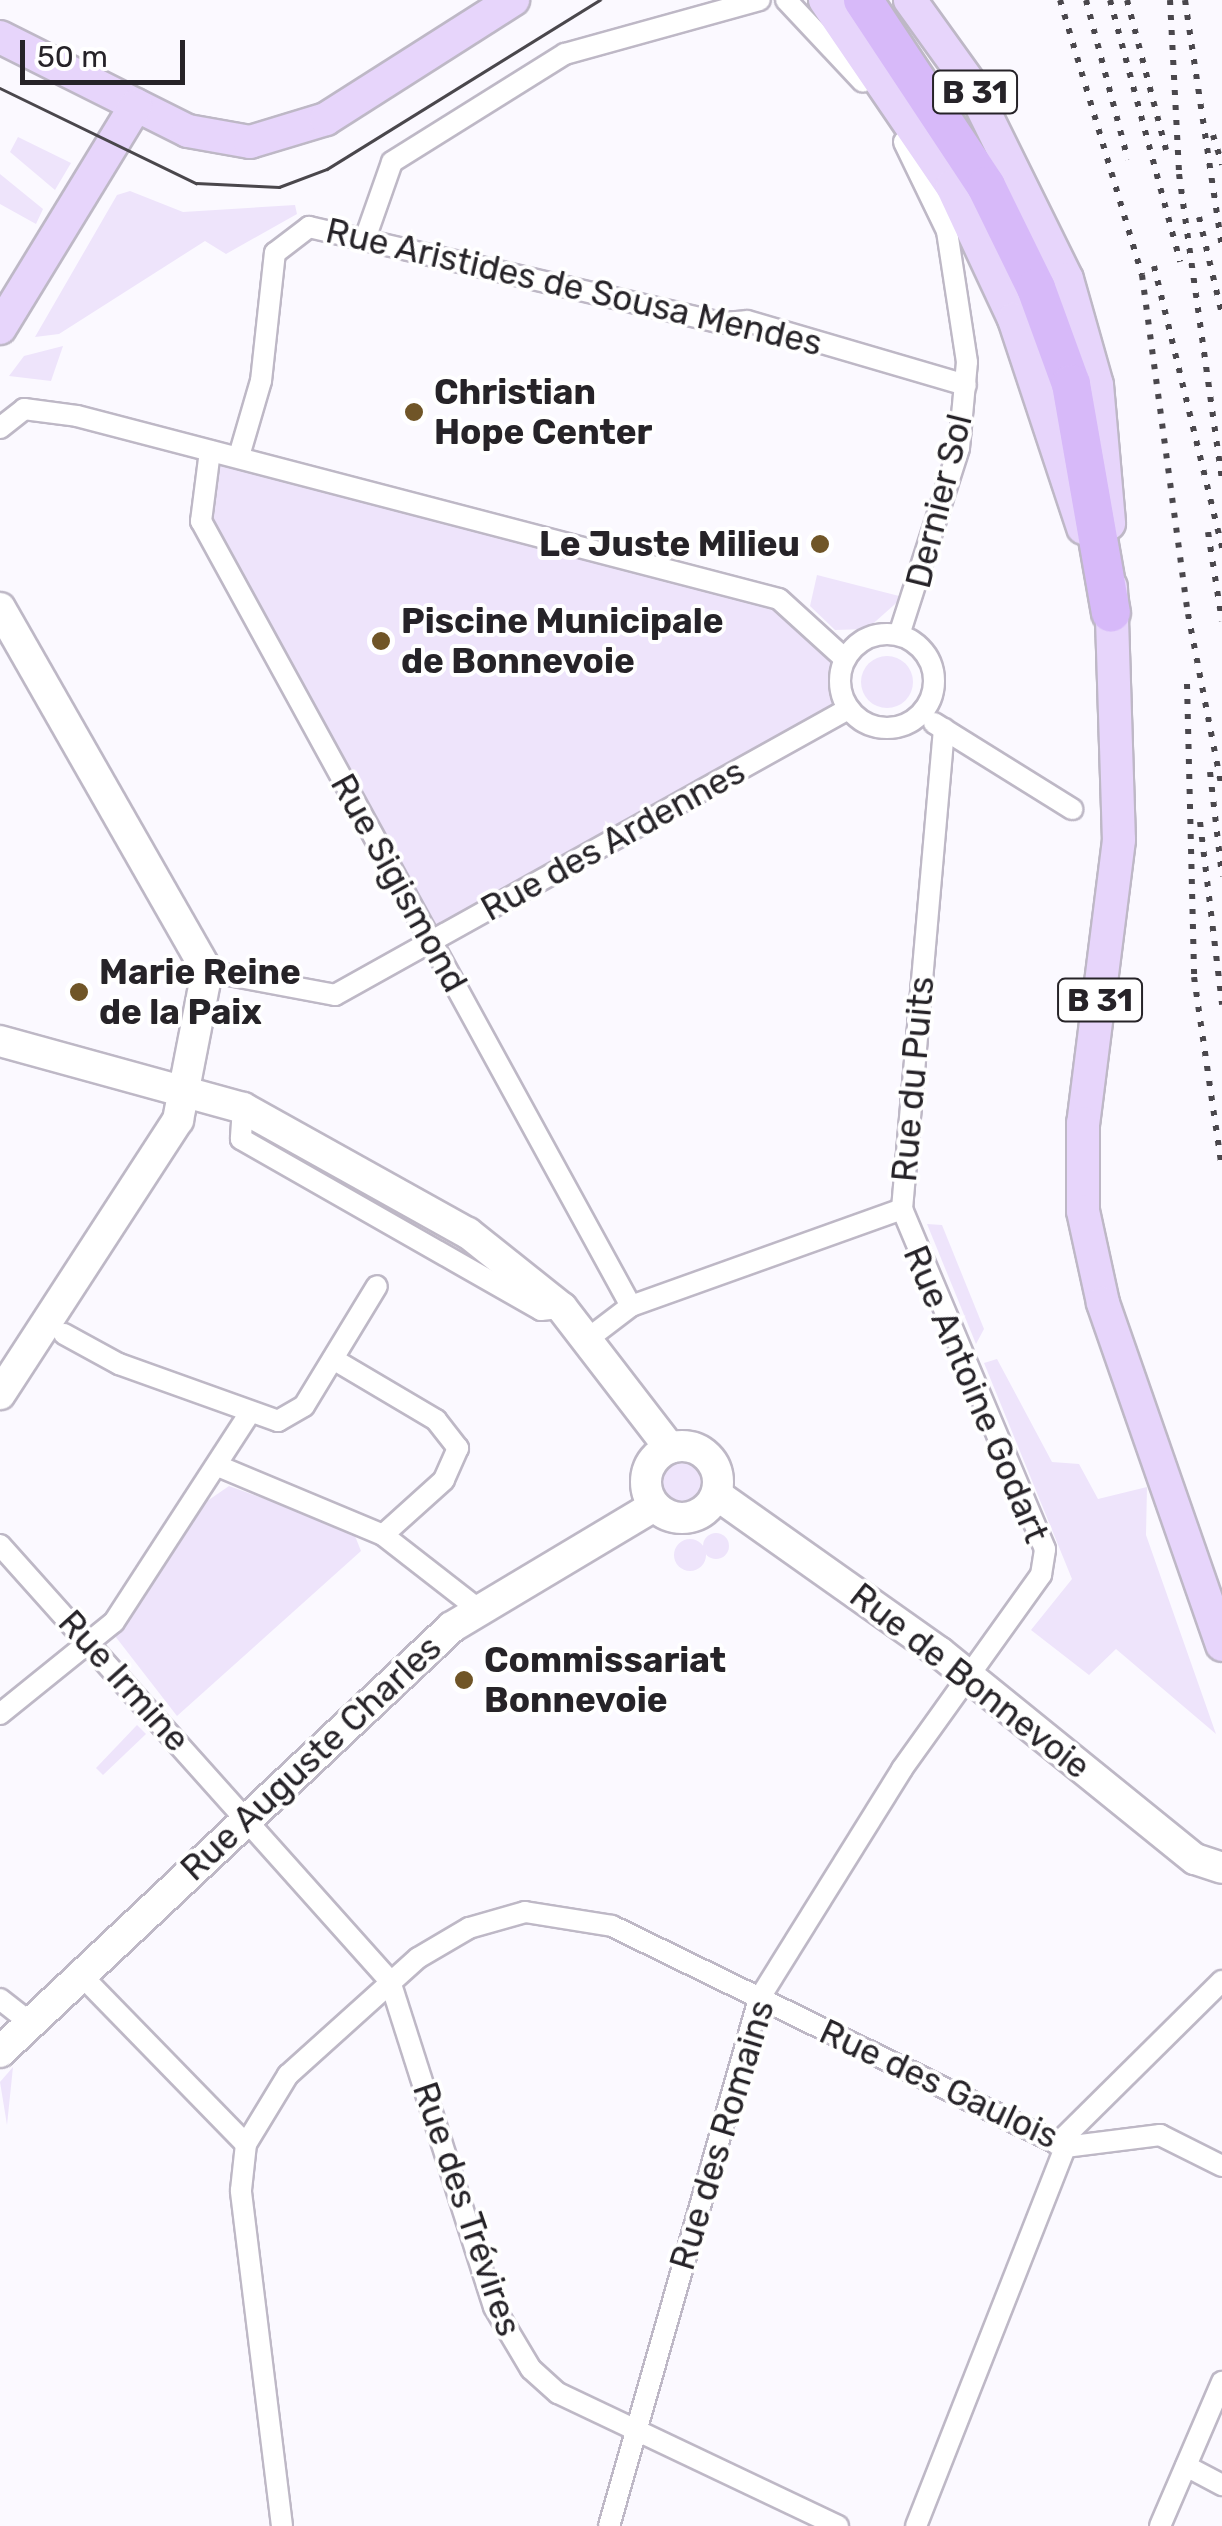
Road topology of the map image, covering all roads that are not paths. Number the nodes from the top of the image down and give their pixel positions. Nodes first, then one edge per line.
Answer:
1 (514, 0) edge
2 (760, 0) edge
3 (786, 0) edge
4 (825, 0) edge
5 (863, 0) edge
6 (910, 0) edge
7 (0, 37) edge
8 (136, 105) junction
9 (366, 236) junction
10 (0, 328) edge
11 (966, 384) junction
12 (0, 428) edge
13 (210, 451) junction
14 (239, 456) junction
15 (1111, 614) junction
16 (4, 626) edge
17 (899, 636) junction
18 (845, 659) junction
19 (848, 709) junction
20 (920, 714) junction
21 (944, 729) junction
22 (1072, 809) dead end
23 (432, 942) junction
24 (206, 971) junction
25 (0, 1041) edge
26 (188, 1087) junction
27 (902, 1209) junction
28 (377, 1286) dead end
29 (632, 1306) junction
30 (64, 1334) dead end
31 (589, 1338) junction
32 (333, 1358) junction
33 (0, 1394) edge
34 (250, 1414) junction
35 (670, 1448) junction
36 (218, 1466) junction
37 (717, 1495) junction
38 (654, 1506) junction
39 (382, 1535) junction
40 (0, 1545) edge
41 (478, 1609) junction
42 (92, 1642) junction
43 (1222, 1645) edge
44 (970, 1676) junction
45 (0, 1714) edge
46 (248, 1817) junction
47 (1222, 1868) edge
48 (78, 1972) junction
49 (390, 1981) junction
50 (1222, 1982) edge
51 (760, 1999) junction
52 (0, 2000) edge
53 (27, 2020) junction
54 (0, 2052) edge
55 (246, 2144) junction
56 (1061, 2145) junction
57 (1222, 2166) edge
58 (1222, 2382) edge
59 (636, 2431) junction
60 (1186, 2466) junction
61 (1222, 2485) edge
62 (282, 2526) edge
63 (609, 2526) edge
64 (838, 2526) edge
65 (916, 2526) edge
66 (1160, 2526) edge

1 - 8 main road
2 - 9 street
3 - 11 street, Dernier Sol
4 - 15 main road, B 31
5 - 15 highway, B 31
6 - 15 main road, B 31
7 - 8 main road
8 - 10 main road
9 - 11 street, Rue Aristides de Sousa Mendes
9 - 14 street, Rue Aristides de Sousa Mendes
11 - 17 street, Dernier Sol
12 - 13 street
13 - 14 street
13 - 23 street, Rue Sigismond
14 - 18 street
15 - 43 main road, B 31
16 - 24 main road
17 - 18 street, Dernier Sol
17 - 20 street, Dernier Sol
18 - 19 street
19 - 20 street
19 - 23 street, Rue des Ardennes
20 - 21 street
21 - 22 street
21 - 27 street, Rue du Puits
23 - 24 street, Rue des Ardennes
23 - 29 street, Rue Sigismond
24 - 26 main road
25 - 26 main road
26 - 31 main road
26 - 33 main road
27 - 29 street, Rue du Puits
27 - 44 street, Rue Antoine Godart
28 - 32 street
29 - 31 street, Rue du Puits
30 - 34 street
31 - 35 main road
32 - 34 street
32 - 39 street
34 - 36 street
35 - 37 main road
35 - 38 main road
36 - 39 street
36 - 42 street
37 - 38 main road
37 - 44 main road, Rue de Bonnevoie
38 - 41 main road, Rue Auguste Charles
39 - 41 street
40 - 42 street, Rue Irmine
41 - 46 main road, Rue Auguste Charles
42 - 45 street
42 - 46 street, Rue Irmine
44 - 47 main road, Rue de Bonnevoie
44 - 51 street, Rue des Romains
46 - 48 main road, Rue Auguste Charles
46 - 49 street, Rue des Trévires
48 - 53 main road, Rue Auguste Charles
48 - 55 street
49 - 51 street, Rue des Gaulois
49 - 55 street, Rue des Gaulois
49 - 59 street, Rue des Trévires
50 - 56 street
51 - 56 street, Rue des Gaulois
51 - 59 street, Rue des Romains
52 - 53 street
53 - 54 main road, Rue Auguste Charles
55 - 62 street
56 - 57 street, Rue des Gaulois
56 - 65 street
58 - 60 street
59 - 63 street, Rue des Romains
59 - 64 street, Rue des Trévires
60 - 61 street
60 - 66 street

